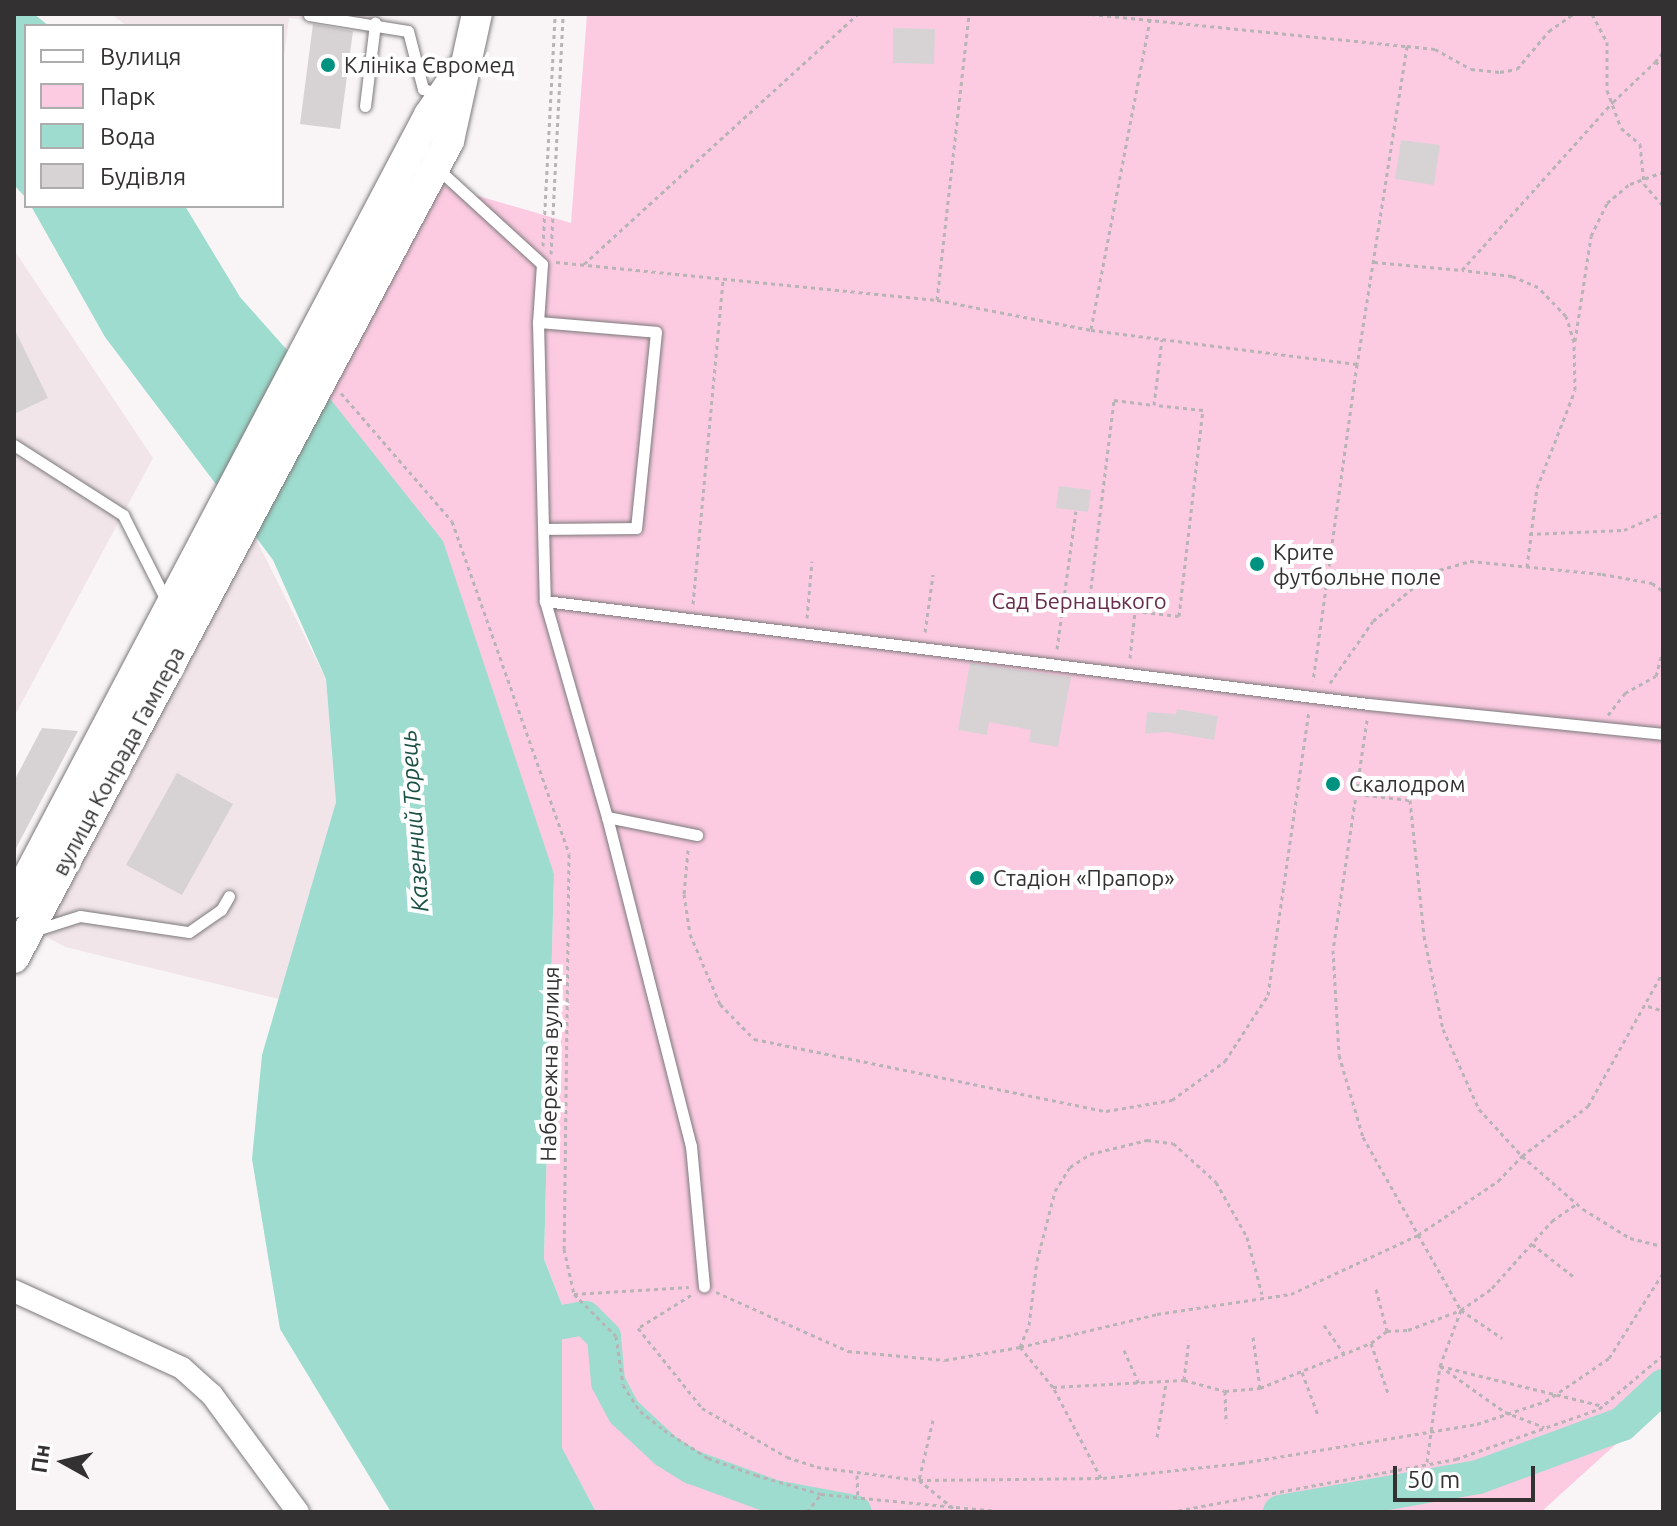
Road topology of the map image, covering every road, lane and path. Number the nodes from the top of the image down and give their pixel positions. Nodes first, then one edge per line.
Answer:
1 (477, 14) edge
2 (555, 14) edge
3 (563, 14) edge
4 (858, 14) edge
5 (969, 14) edge
6 (1091, 14) edge
7 (1151, 14) edge
8 (1573, 14) edge
9 (1592, 14) edge
10 (309, 15) edge
11 (1149, 21) junction
12 (375, 23) junction
13 (1407, 46) junction
14 (1663, 52) edge
15 (469, 56) junction
16 (1655, 62) junction
17 (1663, 66) edge
18 (443, 95) junction
19 (1613, 102) junction
20 (365, 106) dead end
21 (423, 158) junction
22 (1663, 172) edge
23 (1663, 206) edge
24 (1373, 262) junction
25 (542, 264) junction
26 (584, 264) junction
27 (1462, 270) junction
28 (723, 278) junction
29 (937, 300) junction
30 (538, 322) junction
31 (1091, 330) junction
32 (1162, 339) junction
33 (1574, 342) junction
34 (1357, 364) junction
35 (322, 373) junction
36 (1154, 405) junction
37 (14, 445) edge
38 (1076, 511) dead end
39 (1663, 513) edge
40 (544, 529) junction
41 (1529, 534) junction
42 (210, 558) junction
43 (812, 561) dead end
44 (1527, 567) junction
45 (933, 575) dead end
46 (1663, 591) edge
47 (545, 601) junction
48 (1135, 611) junction
49 (181, 614) junction
50 (692, 619) junction
51 (806, 634) junction
52 (923, 648) junction
53 (1663, 649) edge
54 (1055, 664) junction
55 (1129, 673) junction
56 (1316, 697) junction
57 (1369, 704) junction
58 (1599, 728) junction
59 (1663, 734) edge
60 (1357, 794) junction
61 (607, 817) junction
62 (693, 835) joint
63 (229, 896) dead end
64 (14, 903) edge
65 (18, 939) edge
66 (1663, 972) edge
67 (1648, 1006) junction
68 (1663, 1011) edge
69 (1522, 1156) junction
70 (1576, 1204) junction
71 (1418, 1235) junction
72 (1532, 1244) junction
73 (1663, 1246) edge
74 (1663, 1273) edge
75 (1573, 1276) dead end
76 (704, 1286) junction
77 (1376, 1289) dead end
78 (14, 1291) edge
79 (574, 1294) junction
80 (1262, 1296) junction
81 (1461, 1310) junction
82 (1324, 1325) dead end
83 (1387, 1331) junction
84 (1253, 1337) dead end
85 (1502, 1338) dead end
86 (1189, 1340) dead end
87 (1371, 1343) junction
88 (1020, 1347) junction
89 (1124, 1350) dead end
90 (1344, 1354) junction
91 (1663, 1355) edge
92 (1440, 1366) junction
93 (1302, 1372) junction
94 (1184, 1380) junction
95 (1139, 1384) junction
96 (1166, 1384) junction
97 (1053, 1387) junction
98 (1260, 1388) junction
99 (1225, 1391) junction
100 (1388, 1393) dead end
101 (1603, 1406) junction
102 (1318, 1415) dead end
103 (933, 1420) dead end
104 (1226, 1423) dead end
105 (1544, 1427) junction
106 (1157, 1437) dead end
107 (1427, 1463) junction
108 (857, 1474) junction
109 (1101, 1478) junction
110 (919, 1480) junction
111 (820, 1495) junction
112 (858, 1499) junction
113 (953, 1508) junction
114 (298, 1512) edge
115 (807, 1512) edge
116 (1008, 1512) edge
117 (1170, 1512) edge

1 - 15 main road
2 - 25 path
3 - 26 path
4 - 26 path
5 - 29 path
6 - 11 path
7 - 11 path
8 - 13 path
9 - 19 path
10 - 12 lane
11 - 13 path
11 - 31 path
12 - 18 lane
12 - 20 lane
13 - 24 path
14 - 16 path
15 - 18 main road
15 - 21 main road
16 - 17 path
16 - 19 path
18 - 21 main road
19 - 23 path
19 - 27 path
21 - 25 lane
21 - 35 main road
21 - 42 main road
22 - 33 path
24 - 27 path
24 - 34 path
25 - 30 lane
26 - 28 path
27 - 33 path
28 - 29 path
28 - 50 path
29 - 31 path
30 - 40 lane
30 - 40 lane
31 - 32 path
32 - 34 path
32 - 36 path
33 - 41 path
34 - 56 path
35 - 42 main road
35 - 79 path, Набережна вулиця
36 - 48 path
36 - 48 path
37 - 49 lane
38 - 54 path
39 - 41 path
40 - 47 lane
41 - 44 path
42 - 49 main road, вулиця Конрада Гампера
43 - 51 path
44 - 46 path
44 - 56 path
45 - 52 path
47 - 50 lane
47 - 61 lane
48 - 55 path
49 - 64 main road, вулиця Конрада Гампера
49 - 65 main road, вулиця Конрада Гампера
50 - 51 lane
51 - 52 lane
52 - 54 lane
53 - 58 path
54 - 55 lane
55 - 56 lane
56 - 57 lane
56 - 62 path
57 - 58 lane
57 - 60 path
58 - 59 lane
60 - 69 path
60 - 71 path
61 - 62 lane
61 - 76 lane
63 - 65 lane
66 - 67 path
67 - 68 path
67 - 69 path
69 - 70 path
69 - 71 path
70 - 72 path
70 - 73 path
71 - 80 path
71 - 81 path
72 - 75 path
72 - 81 path
74 - 109 path
76 - 79 path
76 - 88 path
76 - 108 path
77 - 83 path
78 - 114 street
79 - 111 path
80 - 88 path
80 - 88 path
81 - 83 path
81 - 85 path
81 - 92 path
82 - 90 path
83 - 87 path
84 - 98 path
86 - 94 path
87 - 90 path
87 - 100 path
88 - 97 path
89 - 95 path
90 - 93 path
91 - 101 path
92 - 101 path
92 - 105 path
92 - 107 path
93 - 98 path
93 - 102 path
94 - 96 path
94 - 99 path
95 - 96 path
95 - 97 path
96 - 106 path
97 - 109 path
98 - 99 path
99 - 104 path
101 - 105 path
103 - 110 path
105 - 107 path
107 - 117 path
108 - 110 path
108 - 112 path
109 - 110 path
110 - 113 path
111 - 112 path
111 - 115 path
112 - 113 path
113 - 116 path

